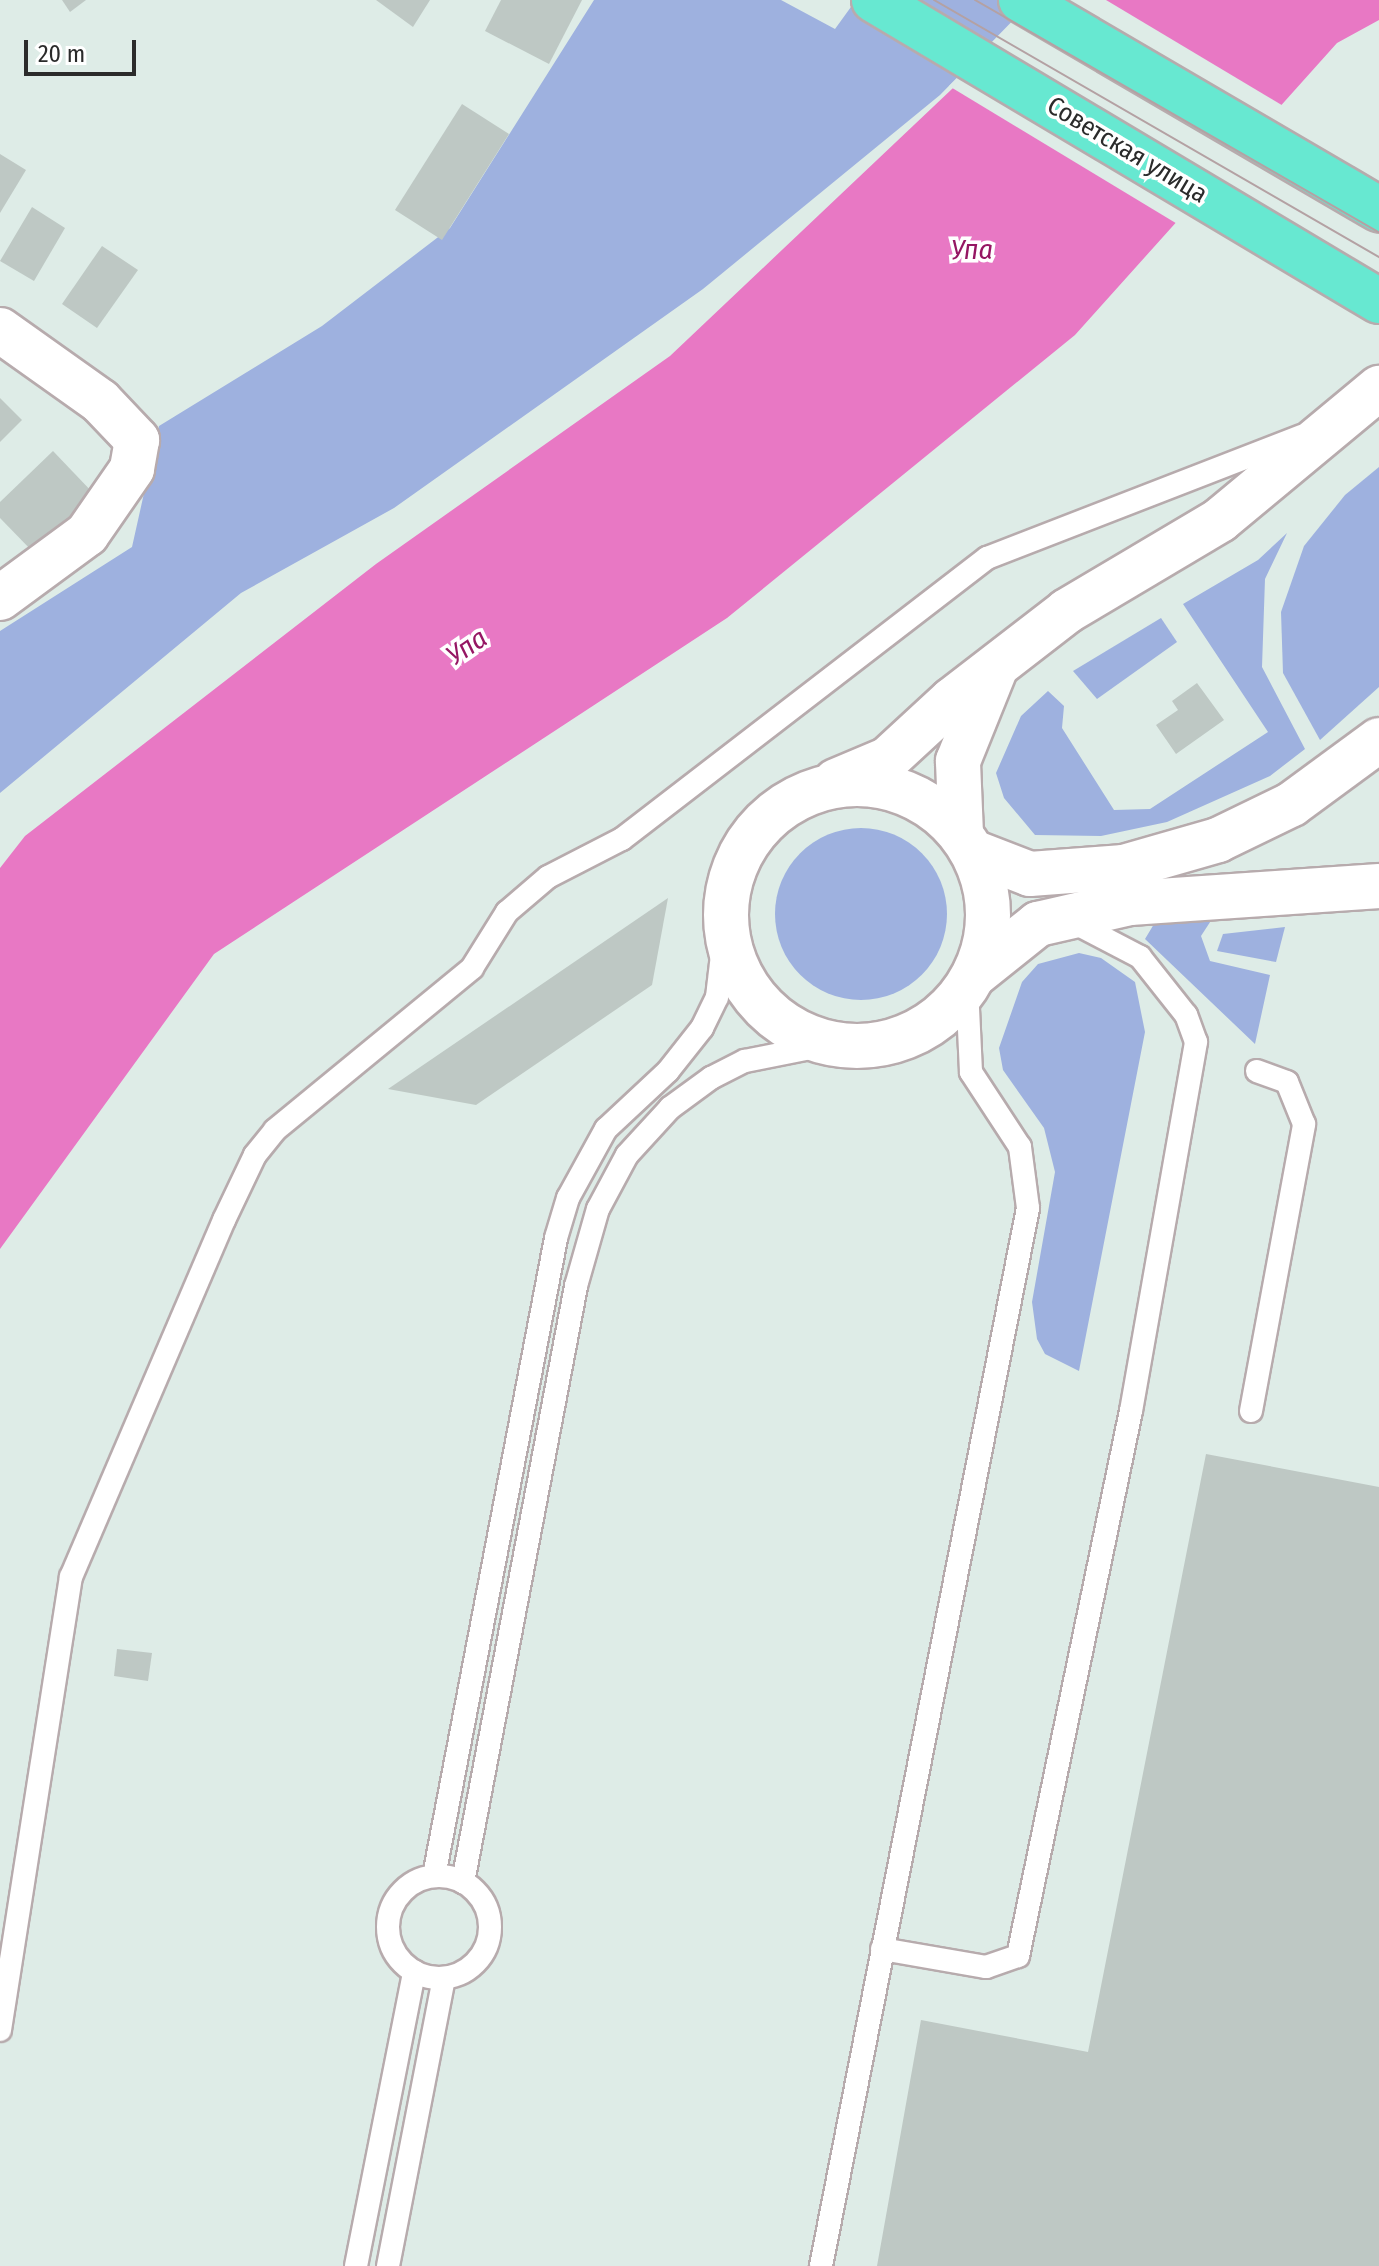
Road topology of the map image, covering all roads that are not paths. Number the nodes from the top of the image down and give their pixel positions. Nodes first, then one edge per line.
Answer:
1 (874, 0) edge
2 (1021, 0) edge
3 (1379, 209) edge
4 (1379, 301) edge
5 (0, 330) edge
6 (1379, 388) edge
7 (1341, 422) junction
8 (0, 598) edge
9 (1005, 657) junction
10 (1379, 740) edge
11 (817, 789) junction
12 (967, 843) junction
13 (1379, 886) edge
14 (1060, 919) junction
15 (726, 921) junction
16 (970, 981) junction
17 (831, 1044) junction
18 (1257, 1071) dead end
19 (1251, 1411) dead end
20 (434, 1876) junction
21 (463, 1882) junction
22 (882, 1949) junction
23 (414, 1972) junction
24 (444, 1978) junction
25 (0, 2030) edge
26 (356, 2266) edge
27 (388, 2266) edge
28 (821, 2266) edge

1 - 4 main road, Советская улица
2 - 3 main road
5 - 8 street
6 - 7 street
7 - 9 street
7 - 25 lane
9 - 11 street
9 - 12 street
10 - 12 street
11 - 12 street
11 - 15 street
12 - 16 street
13 - 14 street
14 - 16 street
14 - 22 lane
15 - 17 street
15 - 20 lane
16 - 17 street
16 - 22 lane
17 - 21 lane
18 - 19 lane
20 - 21 lane
20 - 23 lane
21 - 24 lane
22 - 28 lane
23 - 24 lane
23 - 26 lane
24 - 27 lane

